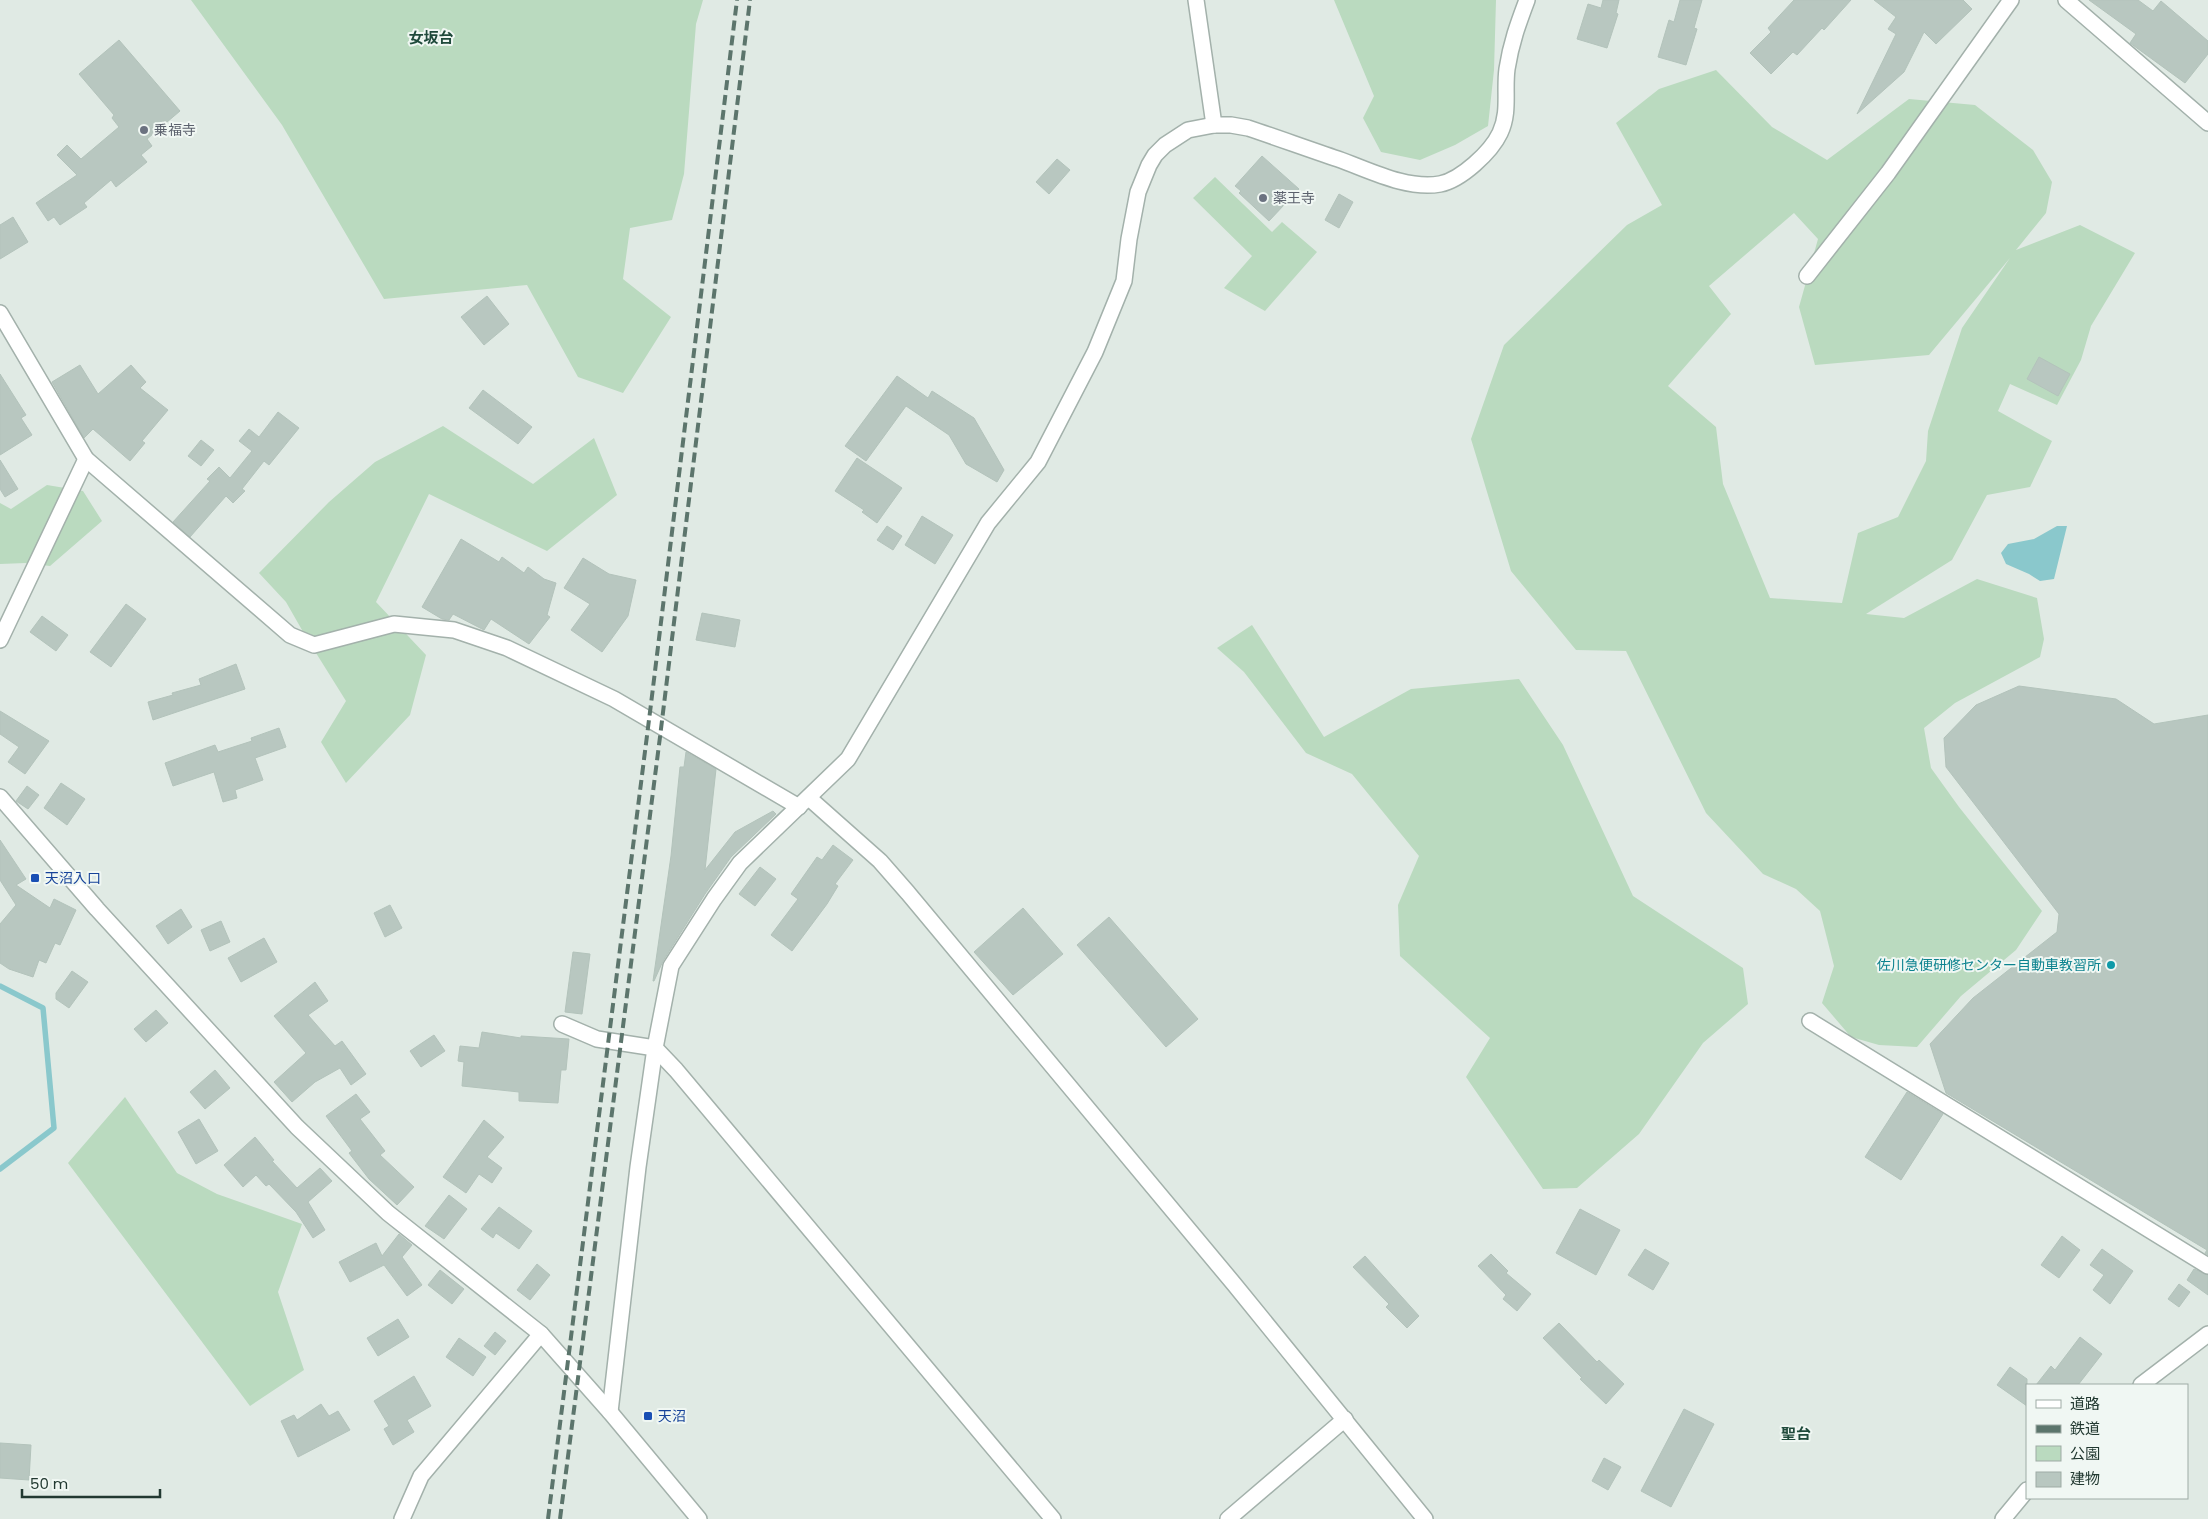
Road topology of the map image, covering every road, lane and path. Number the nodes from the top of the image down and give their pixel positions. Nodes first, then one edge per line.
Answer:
1 (1196, 0) edge
2 (1527, 0) edge
3 (2011, 0) edge
4 (2066, 0) edge
5 (2208, 123) edge
6 (1214, 125) junction
7 (1806, 276) dead end
8 (0, 313) edge
9 (86, 459) junction
10 (0, 640) edge
11 (0, 797) edge
12 (804, 803) junction
13 (1810, 1020) dead end
14 (562, 1024) dead end
15 (655, 1048) junction
16 (2208, 1266) edge
17 (542, 1334) junction
18 (2208, 1334) edge
19 (2142, 1384) edge
20 (610, 1412) junction
21 (1345, 1419) junction
22 (2026, 1491) edge
23 (402, 1519) edge
24 (699, 1519) edge
25 (1053, 1519) edge
26 (1228, 1519) edge
27 (1425, 1519) edge
28 (2003, 1519) edge

1 - 6 street
2 - 6 street
3 - 7 street
4 - 5 street
6 - 12 street
8 - 9 street
9 - 10 street
9 - 12 street
11 - 17 street
12 - 15 street
12 - 21 street
13 - 16 street
14 - 15 street
15 - 20 street
15 - 25 street
17 - 20 street
17 - 23 street
18 - 19 street
20 - 24 street
21 - 26 street
21 - 27 street
22 - 28 street

